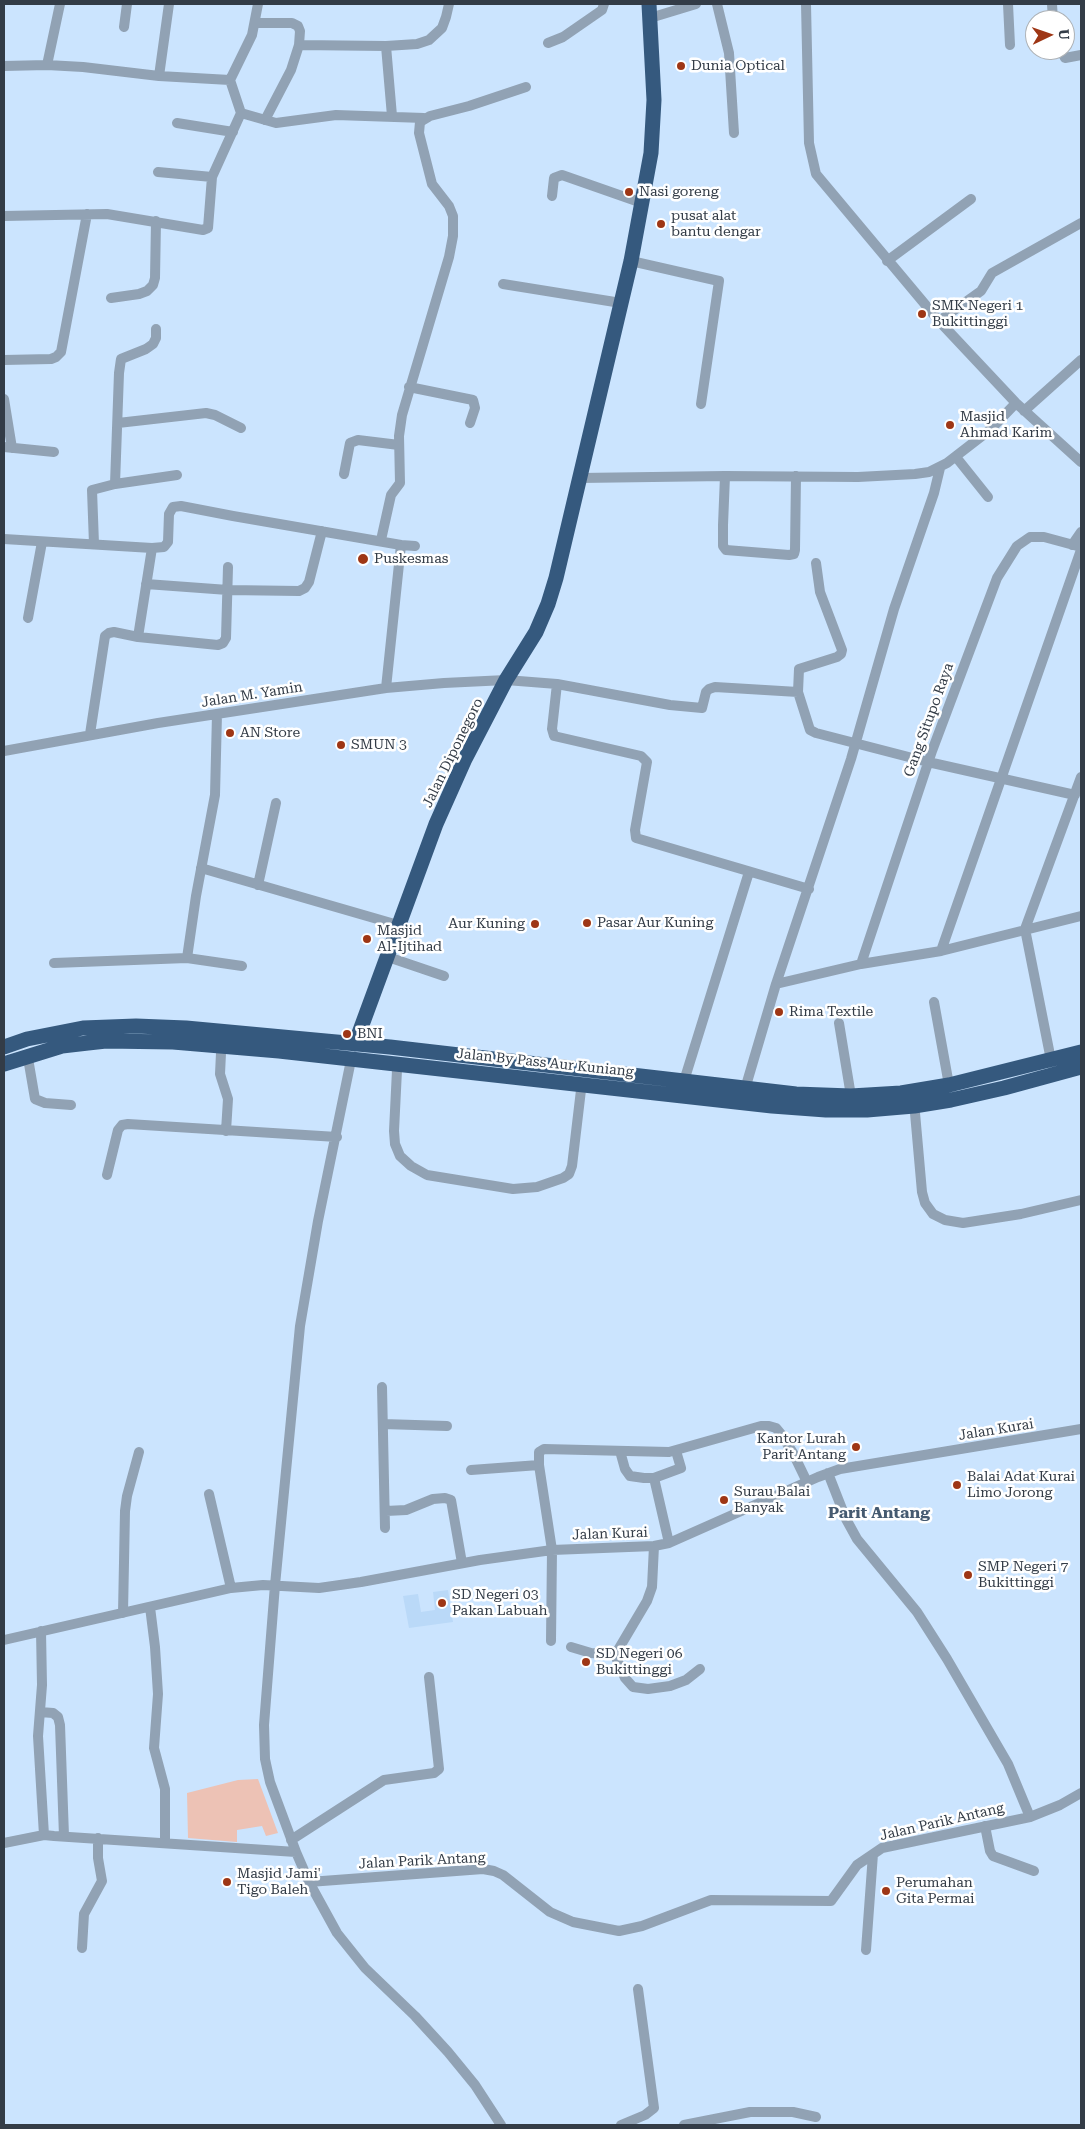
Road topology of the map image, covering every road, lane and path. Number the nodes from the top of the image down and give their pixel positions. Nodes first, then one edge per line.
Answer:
1 (60, 4) edge
2 (127, 4) edge
3 (170, 4) edge
4 (258, 4) edge
5 (449, 4) edge
6 (604, 4) edge
7 (696, 4) edge
8 (718, 4) edge
9 (806, 4) edge
10 (1008, 4) edge
11 (650, 11) edge
12 (255, 23) junction
13 (124, 27) dead end
14 (548, 43) dead end
15 (300, 45) junction
16 (1010, 45) dead end
17 (386, 46) junction
18 (47, 65) junction
19 (4, 66) edge
20 (158, 76) junction
21 (230, 80) junction
22 (526, 87) dead end
23 (241, 113) junction
24 (392, 116) junction
25 (424, 118) junction
26 (265, 120) junction
27 (177, 123) dead end
28 (233, 132) junction
29 (734, 133) dead end
30 (158, 172) dead end
31 (212, 176) junction
32 (552, 196) dead end
33 (971, 199) dead end
34 (642, 203) junction
35 (87, 214) junction
36 (4, 216) edge
37 (156, 221) junction
38 (1081, 223) edge
39 (631, 261) junction
40 (887, 261) junction
41 (503, 284) dead end
42 (111, 298) dead end
43 (621, 303) junction
44 (938, 321) junction
45 (156, 330) dead end
46 (4, 360) edge
47 (1081, 360) edge
48 (409, 387) junction
49 (4, 399) edge
50 (1016, 403) junction
51 (701, 404) dead end
52 (1024, 410) junction
53 (118, 422) junction
54 (470, 423) dead end
55 (241, 428) dead end
56 (399, 445) junction
57 (8, 448) edge
58 (54, 452) dead end
59 (956, 457) junction
60 (1079, 457) edge
61 (940, 468) junction
62 (344, 474) dead end
63 (177, 475) dead end
64 (725, 476) junction
65 (796, 476) junction
66 (580, 478) junction
67 (115, 484) junction
68 (988, 497) dead end
69 (322, 531) junction
70 (1081, 532) edge
71 (4, 539) edge
72 (381, 540) junction
73 (42, 542) junction
74 (94, 544) junction
75 (402, 545) junction
76 (415, 546) dead end
77 (1078, 547) edge
78 (152, 548) junction
79 (816, 564) dead end
80 (228, 567) dead end
81 (146, 584) junction
82 (228, 590) junction
83 (28, 618) dead end
84 (138, 637) junction
85 (506, 680) junction
86 (558, 684) junction
87 (386, 688) junction
88 (798, 692) junction
89 (217, 714) junction
90 (90, 734) junction
91 (856, 744) junction
92 (4, 750) edge
93 (928, 762) junction
94 (1081, 777) edge
95 (1000, 778) junction
96 (1075, 795) junction
97 (276, 803) dead end
98 (201, 868) junction
99 (749, 872) junction
100 (258, 885) junction
101 (809, 889) junction
102 (1081, 916) edge
103 (398, 926) junction
104 (1025, 929) junction
105 (941, 951) junction
106 (388, 956) junction
107 (187, 958) junction
108 (54, 963) dead end
109 (861, 964) junction
110 (242, 966) dead end
111 (444, 976) dead end
112 (776, 984) junction
113 (934, 1002) dead end
114 (839, 1023) dead end
115 (355, 1044) junction
116 (4, 1047) edge
117 (1081, 1052) edge
118 (222, 1053) junction
119 (4, 1056) edge
120 (483, 1059) junction
121 (1051, 1060) junction
122 (1081, 1060) edge
123 (4, 1064) edge
124 (29, 1064) junction
125 (350, 1065) junction
126 (1081, 1067) edge
127 (4, 1070) edge
128 (397, 1070) junction
129 (1081, 1076) edge
130 (480, 1079) junction
131 (684, 1081) junction
132 (948, 1085) junction
133 (745, 1089) junction
134 (581, 1090) junction
135 (851, 1096) junction
136 (71, 1105) dead end
137 (915, 1113) junction
138 (226, 1131) junction
139 (336, 1137) junction
140 (107, 1175) dead end
141 (1081, 1200) edge
142 (382, 1387) dead end
143 (383, 1424) junction
144 (447, 1426) dead end
145 (1081, 1428) edge
146 (620, 1451) junction
147 (676, 1451) junction
148 (139, 1452) dead end
149 (539, 1465) junction
150 (470, 1470) dead end
151 (828, 1473) junction
152 (654, 1478) junction
153 (806, 1482) junction
154 (209, 1494) dead end
155 (386, 1511) junction
156 (385, 1528) dead end
157 (668, 1542) junction
158 (654, 1546) junction
159 (552, 1550) junction
160 (462, 1563) junction
161 (275, 1585) junction
162 (231, 1588) junction
163 (150, 1607) junction
164 (123, 1612) junction
165 (41, 1631) junction
166 (4, 1640) edge
167 (551, 1641) dead end
168 (571, 1647) dead end
169 (615, 1655) junction
170 (700, 1669) dead end
171 (429, 1677) dead end
172 (40, 1712) junction
173 (1081, 1793) edge
174 (1030, 1817) junction
175 (985, 1826) junction
176 (44, 1835) junction
177 (64, 1836) junction
178 (98, 1838) junction
179 (291, 1840) junction
180 (4, 1843) edge
181 (165, 1843) junction
182 (296, 1852) junction
183 (873, 1854) junction
184 (1034, 1872) dead end
185 (309, 1882) junction
186 (82, 1948) dead end
187 (866, 1950) dead end
188 (638, 1989) dead end
189 (816, 2117) dead end
190 (501, 2125) edge
191 (621, 2125) edge
192 (684, 2125) edge

1 - 18 street
2 - 13 street
3 - 20 street
4 - 12 street
5 - 17 street
6 - 14 street
7 - 11 street
8 - 29 street
9 - 40 street
10 - 16 street
11 - 34 highway, Jalan Diponegoro
12 - 15 street
12 - 21 street
15 - 17 street
15 - 26 street
17 - 24 street
18 - 19 street
18 - 20 street
20 - 21 street
21 - 23 street
22 - 25 street
23 - 26 street
23 - 28 street
24 - 25 street
24 - 26 street
25 - 48 street
27 - 28 street
28 - 31 street
30 - 31 street
31 - 37 street
32 - 34 street
33 - 40 street
34 - 39 highway, Jalan Diponegoro
35 - 36 street
35 - 37 street
35 - 46 street
37 - 42 street
38 - 44 street
39 - 43 highway, Jalan Diponegoro
39 - 51 street
40 - 44 street
41 - 43 street
43 - 66 highway, Jalan Diponegoro
44 - 50 street
45 - 53 street
47 - 52 street
48 - 54 street
48 - 56 street
49 - 57 street
50 - 52 street
50 - 59 street
52 - 60 street
53 - 55 street
53 - 67 street
56 - 62 street
56 - 72 street
57 - 58 street
59 - 61 street
59 - 68 street
61 - 65 street
61 - 91 street
63 - 67 street
64 - 65 street
64 - 65 street
64 - 66 street
66 - 85 highway, Jalan Diponegoro
67 - 74 street
69 - 72 street
69 - 78 street
69 - 82 street
70 - 77 street
71 - 73 street
72 - 75 street
73 - 74 street
73 - 83 street
74 - 78 street
75 - 76 street
75 - 87 street
77 - 93 street, Gang Situpo Raya
77 - 95 street
78 - 81 street
79 - 88 street
80 - 82 street
81 - 82 street
81 - 84 street
82 - 84 street
84 - 90 street
85 - 86 street, Jalan M. Yamin
85 - 87 street, Jalan M. Yamin
85 - 103 highway, Jalan Diponegoro
86 - 88 street, Jalan M. Yamin
86 - 99 street
87 - 89 street, Jalan M. Yamin
88 - 91 street
89 - 90 street, Jalan M. Yamin
89 - 98 street
90 - 92 street, Jalan M. Yamin
91 - 93 street
91 - 101 street
93 - 95 street
93 - 109 street, Gang Situpo Raya
94 - 96 street
95 - 96 street
95 - 105 street
96 - 104 street
97 - 100 street
98 - 100 street
98 - 107 street
99 - 101 street
99 - 131 street
100 - 103 street
101 - 112 street
102 - 104 street
103 - 106 highway, Jalan Diponegoro
104 - 105 street
104 - 121 street
105 - 109 street
106 - 111 street
106 - 115 highway, Jalan Diponegoro
107 - 108 street
107 - 110 street
109 - 112 street
112 - 133 street
113 - 132 street
114 - 135 street
115 - 116 highway, Jalan By Pass Aur Kuniang
115 - 120 highway, Jalan By Pass Aur Kuniang
117 - 121 highway, Jalan By Pass Aur Kuniang
118 - 124 highway, Jalan By Pass Aur Kuniang
118 - 125 highway, Jalan By Pass Aur Kuniang
118 - 138 street
119 - 122 highway, Jalan By Pass Aur Kuniang
120 - 130 highway
120 - 131 highway, Jalan By Pass Aur Kuniang
121 - 132 highway, Jalan By Pass Aur Kuniang
123 - 126 highway, Jalan By Pass Aur Kuniang
124 - 127 highway, Jalan By Pass Aur Kuniang
124 - 136 street
125 - 128 highway, Jalan By Pass Aur Kuniang
125 - 139 street
128 - 130 highway, Jalan By Pass Aur Kuniang
128 - 134 street
129 - 137 highway, Jalan By Pass Aur Kuniang
130 - 134 highway, Jalan By Pass Aur Kuniang
131 - 133 highway, Jalan By Pass Aur Kuniang
132 - 135 highway, Jalan By Pass Aur Kuniang
133 - 135 highway, Jalan By Pass Aur Kuniang
134 - 137 highway, Jalan By Pass Aur Kuniang
137 - 141 street
138 - 139 street
138 - 140 street
139 - 161 street
142 - 143 street
143 - 144 street
143 - 155 street
145 - 151 street, Jalan Kurai
146 - 147 street
146 - 149 street
146 - 152 street
147 - 152 street
147 - 153 street
148 - 164 street
149 - 150 street
149 - 159 street
151 - 153 street, Jalan Kurai
151 - 174 street
152 - 157 street
153 - 157 street, Jalan Kurai
154 - 162 street
155 - 156 street
155 - 160 street
157 - 158 street, Jalan Kurai
158 - 159 street, Jalan Kurai
158 - 169 street
159 - 160 street, Jalan Kurai
159 - 167 street
160 - 161 street, Jalan Kurai
161 - 162 street, Jalan Kurai
161 - 179 street
162 - 163 street, Jalan Kurai
163 - 164 street, Jalan Kurai
163 - 181 street
164 - 165 street, Jalan Kurai
165 - 166 street, Jalan Kurai
165 - 172 street
168 - 169 street
169 - 170 street
171 - 179 street
172 - 176 street
172 - 177 street
173 - 174 street, Jalan Parik Antang
174 - 175 street, Jalan Parik Antang
175 - 183 street, Jalan Parik Antang
175 - 184 street
176 - 177 street
176 - 180 street
177 - 178 street
178 - 181 street
178 - 186 street
179 - 182 street
181 - 182 street
182 - 185 street
183 - 185 street, Jalan Parik Antang
183 - 187 street
185 - 190 street
188 - 191 street
189 - 192 street

